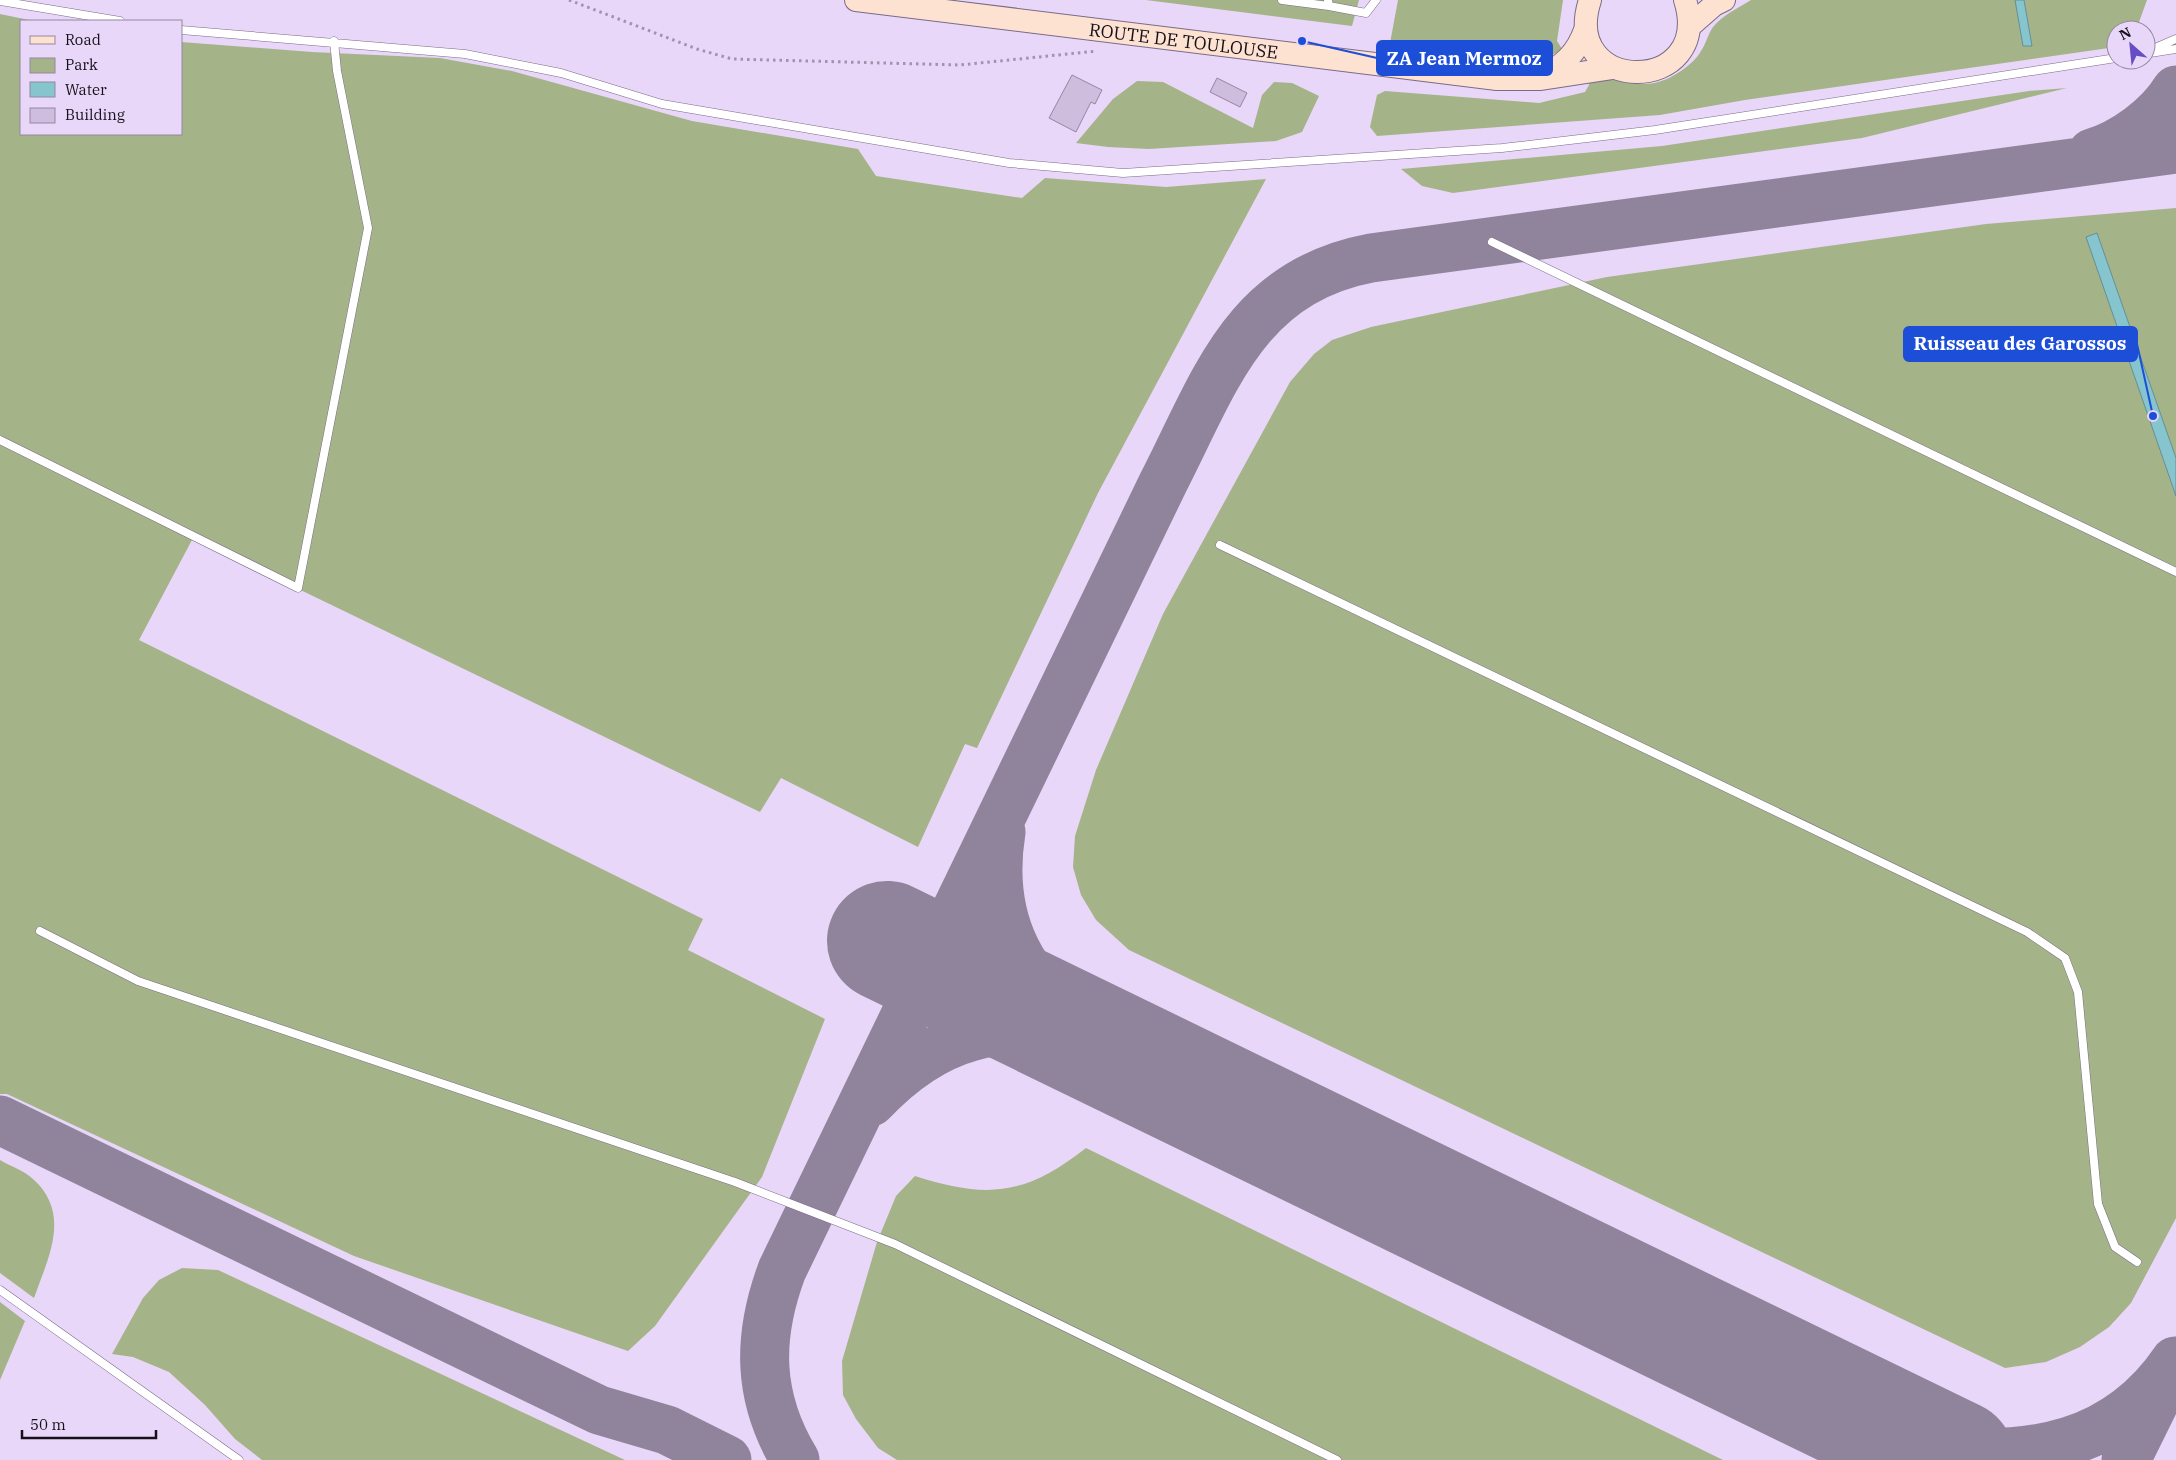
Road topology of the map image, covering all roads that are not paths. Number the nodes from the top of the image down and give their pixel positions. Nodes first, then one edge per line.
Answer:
1 (856, 0) edge
2 (1282, 0) edge
3 (1376, 0) edge
4 (1590, 0) edge
5 (1685, 0) edge
6 (1724, 0) edge
7 (0, 1) edge
8 (1328, 3) edge
9 (114, 20) edge
10 (1690, 26) junction
11 (182, 30) edge
12 (1585, 30) junction
13 (2176, 39) edge
14 (334, 41) junction
15 (2156, 48) edge
16 (2176, 49) edge
17 (2156, 52) edge
18 (2106, 60) edge
19 (1613, 68) junction
20 (1540, 80) junction
21 (1492, 242) dead end
22 (0, 440) edge
23 (1220, 546) dead end
24 (2176, 572) edge
25 (40, 931) dead end
26 (2137, 1262) dead end
27 (0, 1290) edge
28 (239, 1460) edge
29 (1337, 1460) edge

1 - 20 main road, ROUTE DE TOULOUSE
2 - 8 lane
3 - 8 lane
4 - 12 main road
5 - 10 main road
6 - 10 main road
7 - 9 lane
10 - 19 main road
11 - 14 lane
12 - 19 main road
12 - 20 main road
13 - 15 lane
14 - 18 lane
14 - 22 lane
16 - 17 lane
19 - 20 main road, ROUTE DE TOULOUSE
21 - 24 lane
23 - 26 lane
25 - 29 lane
27 - 28 lane

